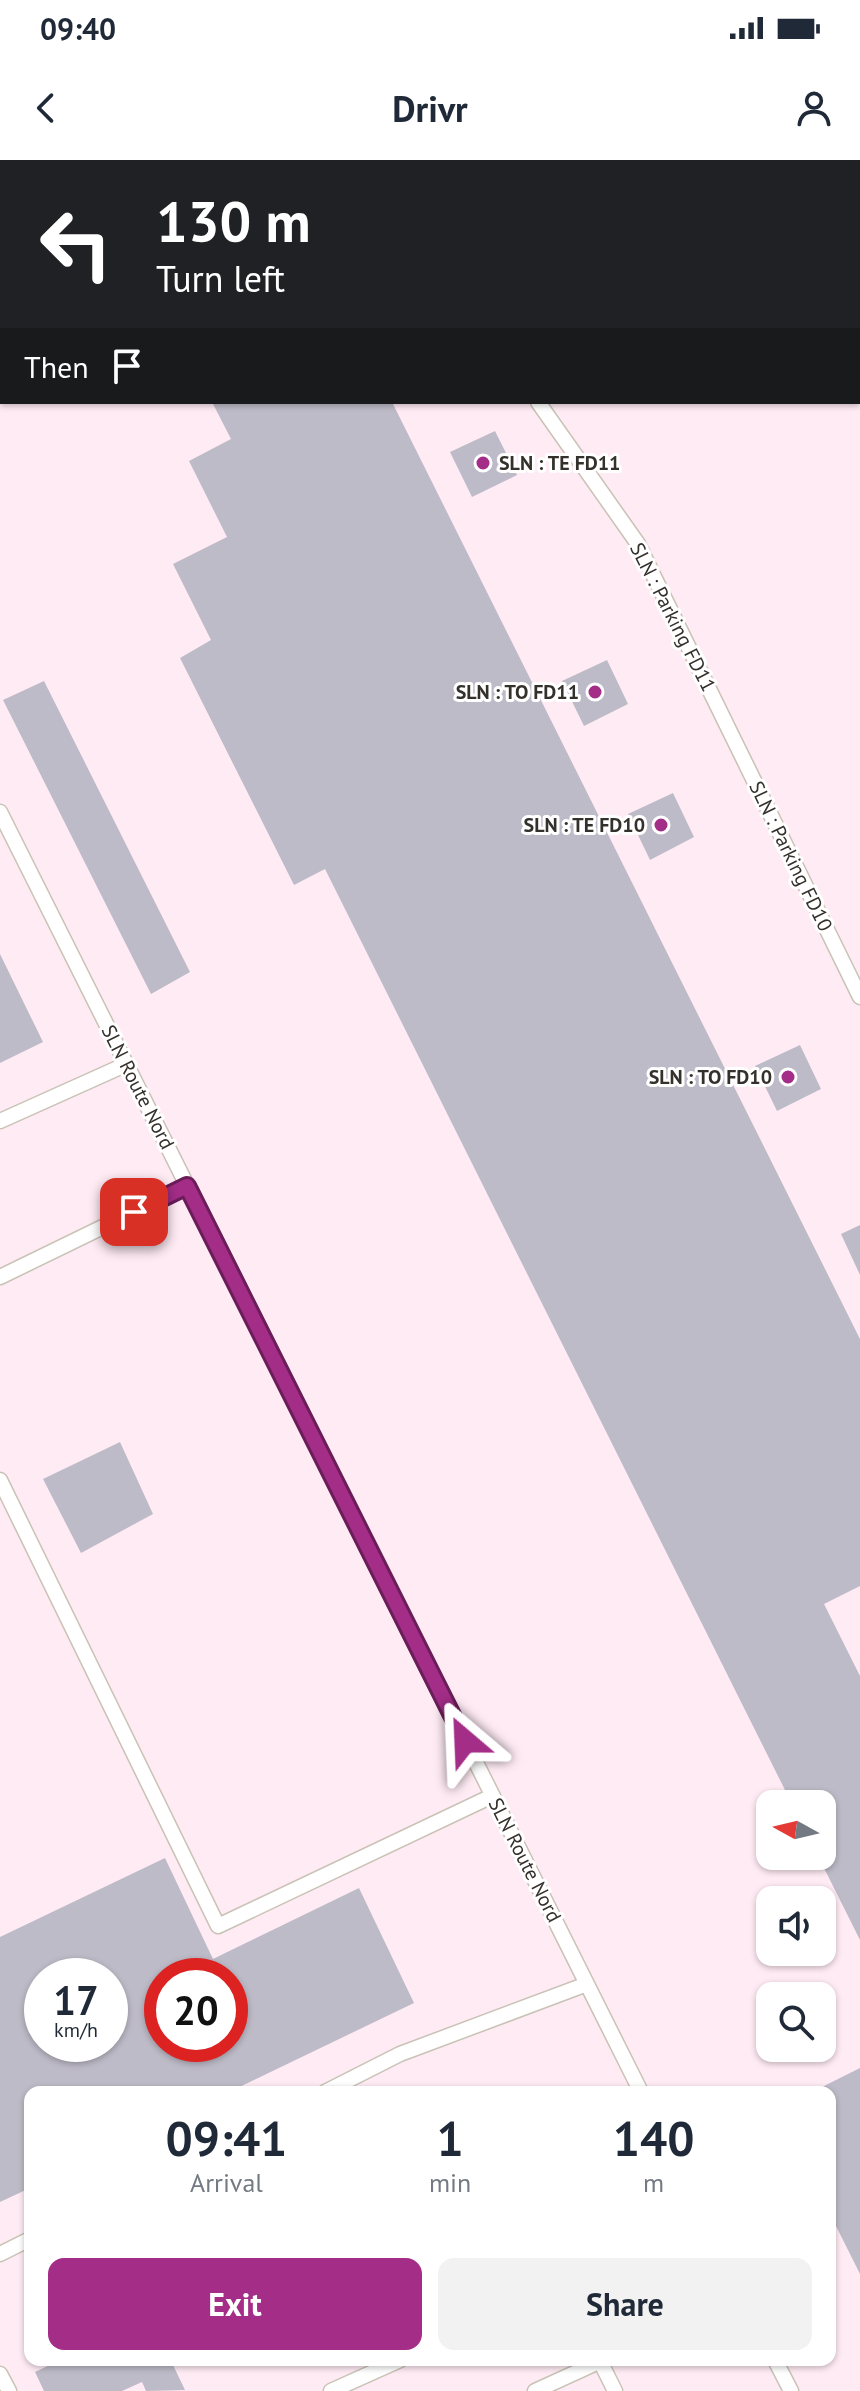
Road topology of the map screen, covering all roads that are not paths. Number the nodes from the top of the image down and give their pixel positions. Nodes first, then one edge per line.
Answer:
1 (539, 404) edge
2 (722, 715) joint
3 (0, 812) edge
4 (860, 997) edge
5 (127, 1064) junction
6 (0, 1121) edge
7 (187, 1186) junction
8 (0, 1277) edge
9 (0, 1480) edge
10 (492, 1796) junction
11 (587, 1984) junction
12 (337, 2086) edge
13 (638, 2086) edge
14 (24, 2242) edge
15 (0, 2254) edge
16 (387, 2366) edge
17 (588, 2366) edge
18 (604, 2366) edge
19 (778, 2366) edge
20 (0, 2374) edge
21 (9, 2391) edge
22 (331, 2391) edge
23 (535, 2391) edge
24 (615, 2391) edge
25 (791, 2391) edge

1 - 2 lane, SLN : Parking FD11
2 - 4 lane, SLN : Parking FD10
3 - 5 lane, SLN Route Nord
5 - 6 lane
5 - 7 lane, SLN Route Nord
7 - 8 lane
7 - 10 lane, SLN Route Nord
9 - 10 lane
10 - 11 lane, SLN Route Nord
11 - 12 lane
11 - 13 lane, SLN Route Nord
14 - 15 lane
16 - 22 lane
17 - 23 lane
18 - 24 lane
19 - 25 lane
20 - 21 lane

